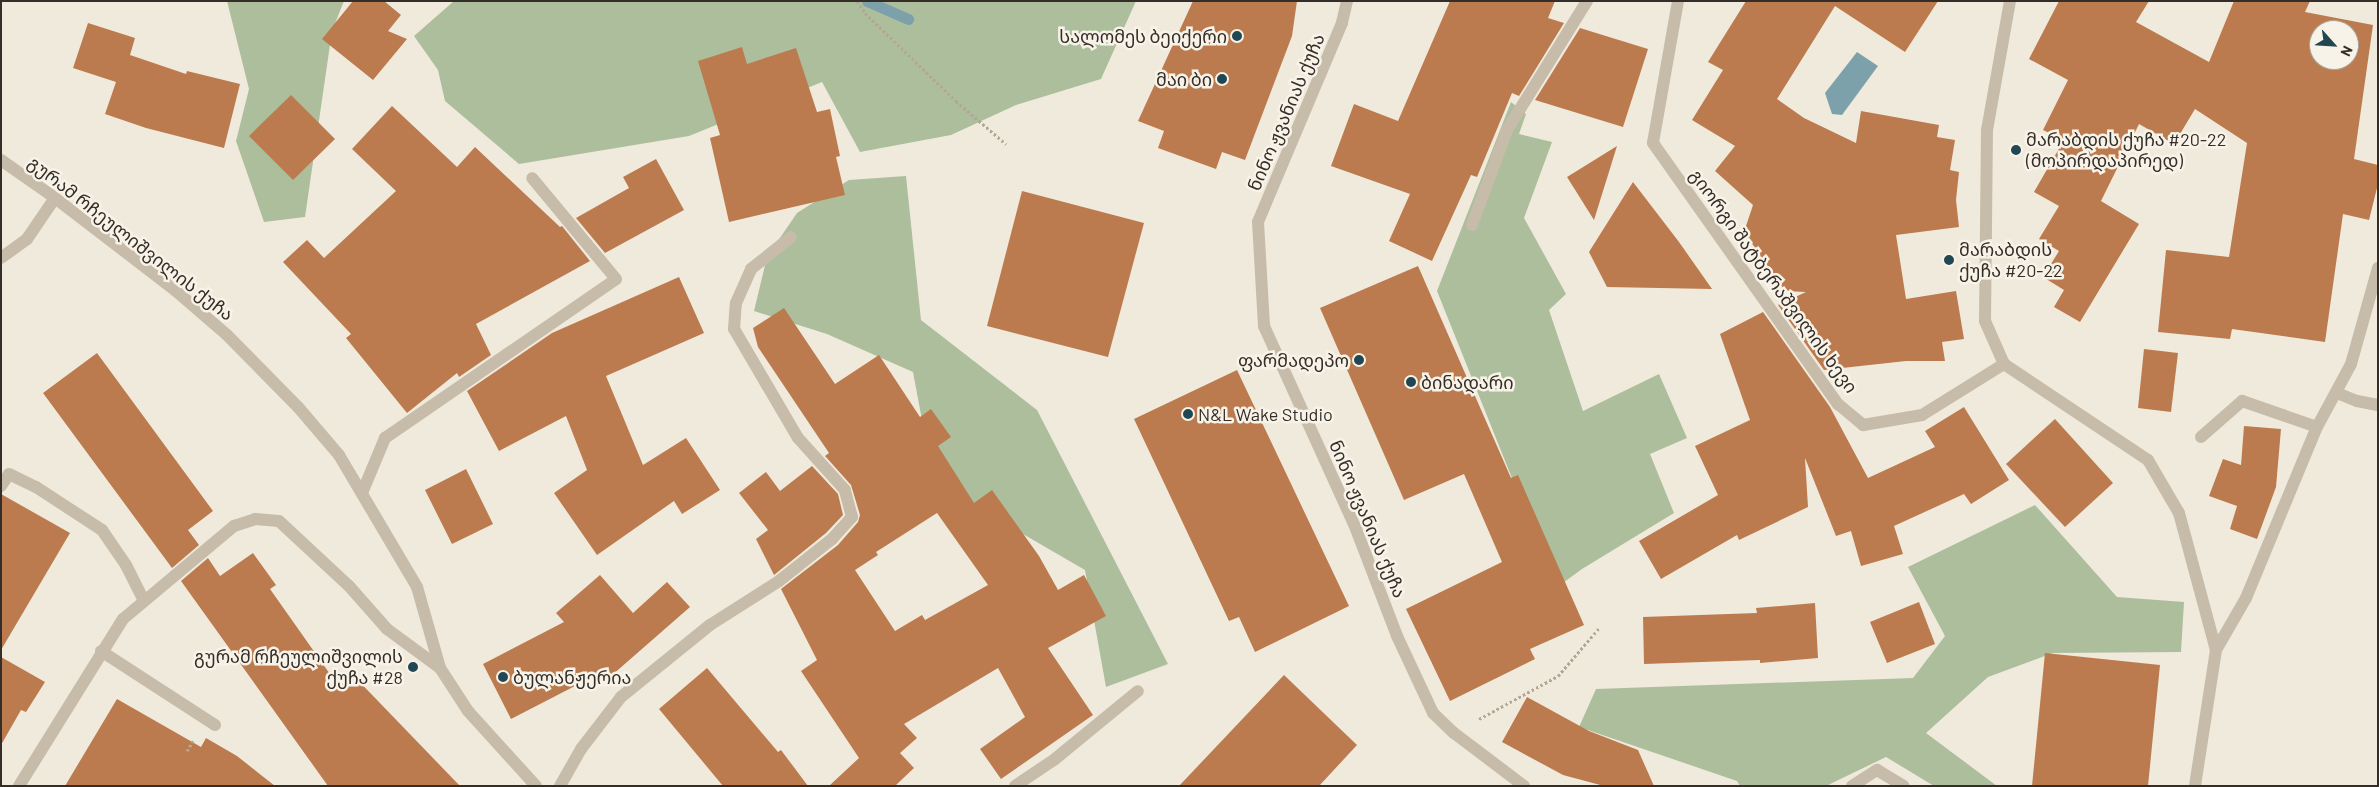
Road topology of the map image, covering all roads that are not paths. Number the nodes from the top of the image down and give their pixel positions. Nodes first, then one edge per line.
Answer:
1 (1346, 1) edge
2 (1587, 1) edge
3 (1678, 1) edge
4 (2010, 1) edge
5 (1, 160) edge
6 (532, 178) dead end
7 (55, 198) junction
8 (1472, 225) dead end
9 (791, 237) dead end
10 (1, 258) edge
11 (2378, 268) edge
12 (2004, 364) junction
13 (2337, 393) junction
14 (2378, 405) edge
15 (2317, 427) junction
16 (2201, 437) dead end
17 (1, 486) edge
18 (362, 493) junction
19 (144, 601) junction
20 (101, 650) junction
21 (2216, 650) junction
22 (440, 668) junction
23 (1138, 691) dead end
24 (215, 725) dead end
25 (19, 786) edge
26 (536, 786) edge
27 (560, 786) edge
28 (1015, 786) edge
29 (1524, 786) edge
30 (1852, 786) edge
31 (1904, 786) edge
32 (2195, 786) edge

1 - 29 street, ნინო ჟვანიას ქუჩა
2 - 8 street
3 - 12 street, გიორგი შატბერაშვილის ხევი
4 - 12 street
5 - 7 street, გურამ რჩეულიშვილის ქუჩა
6 - 18 street
7 - 10 street
7 - 18 street, გურამ რჩეულიშვილის ქუჩა
9 - 27 street
11 - 13 street
12 - 21 street
13 - 14 street
13 - 15 street
15 - 16 street
15 - 21 street
17 - 19 street
18 - 22 street, გურამ რჩეულიშვილის ქუჩა
19 - 20 street
19 - 22 street
20 - 24 street
20 - 25 street
21 - 32 street
22 - 26 street, გურამ რჩეულიშვილის ქუჩა
23 - 28 street
30 - 31 street

